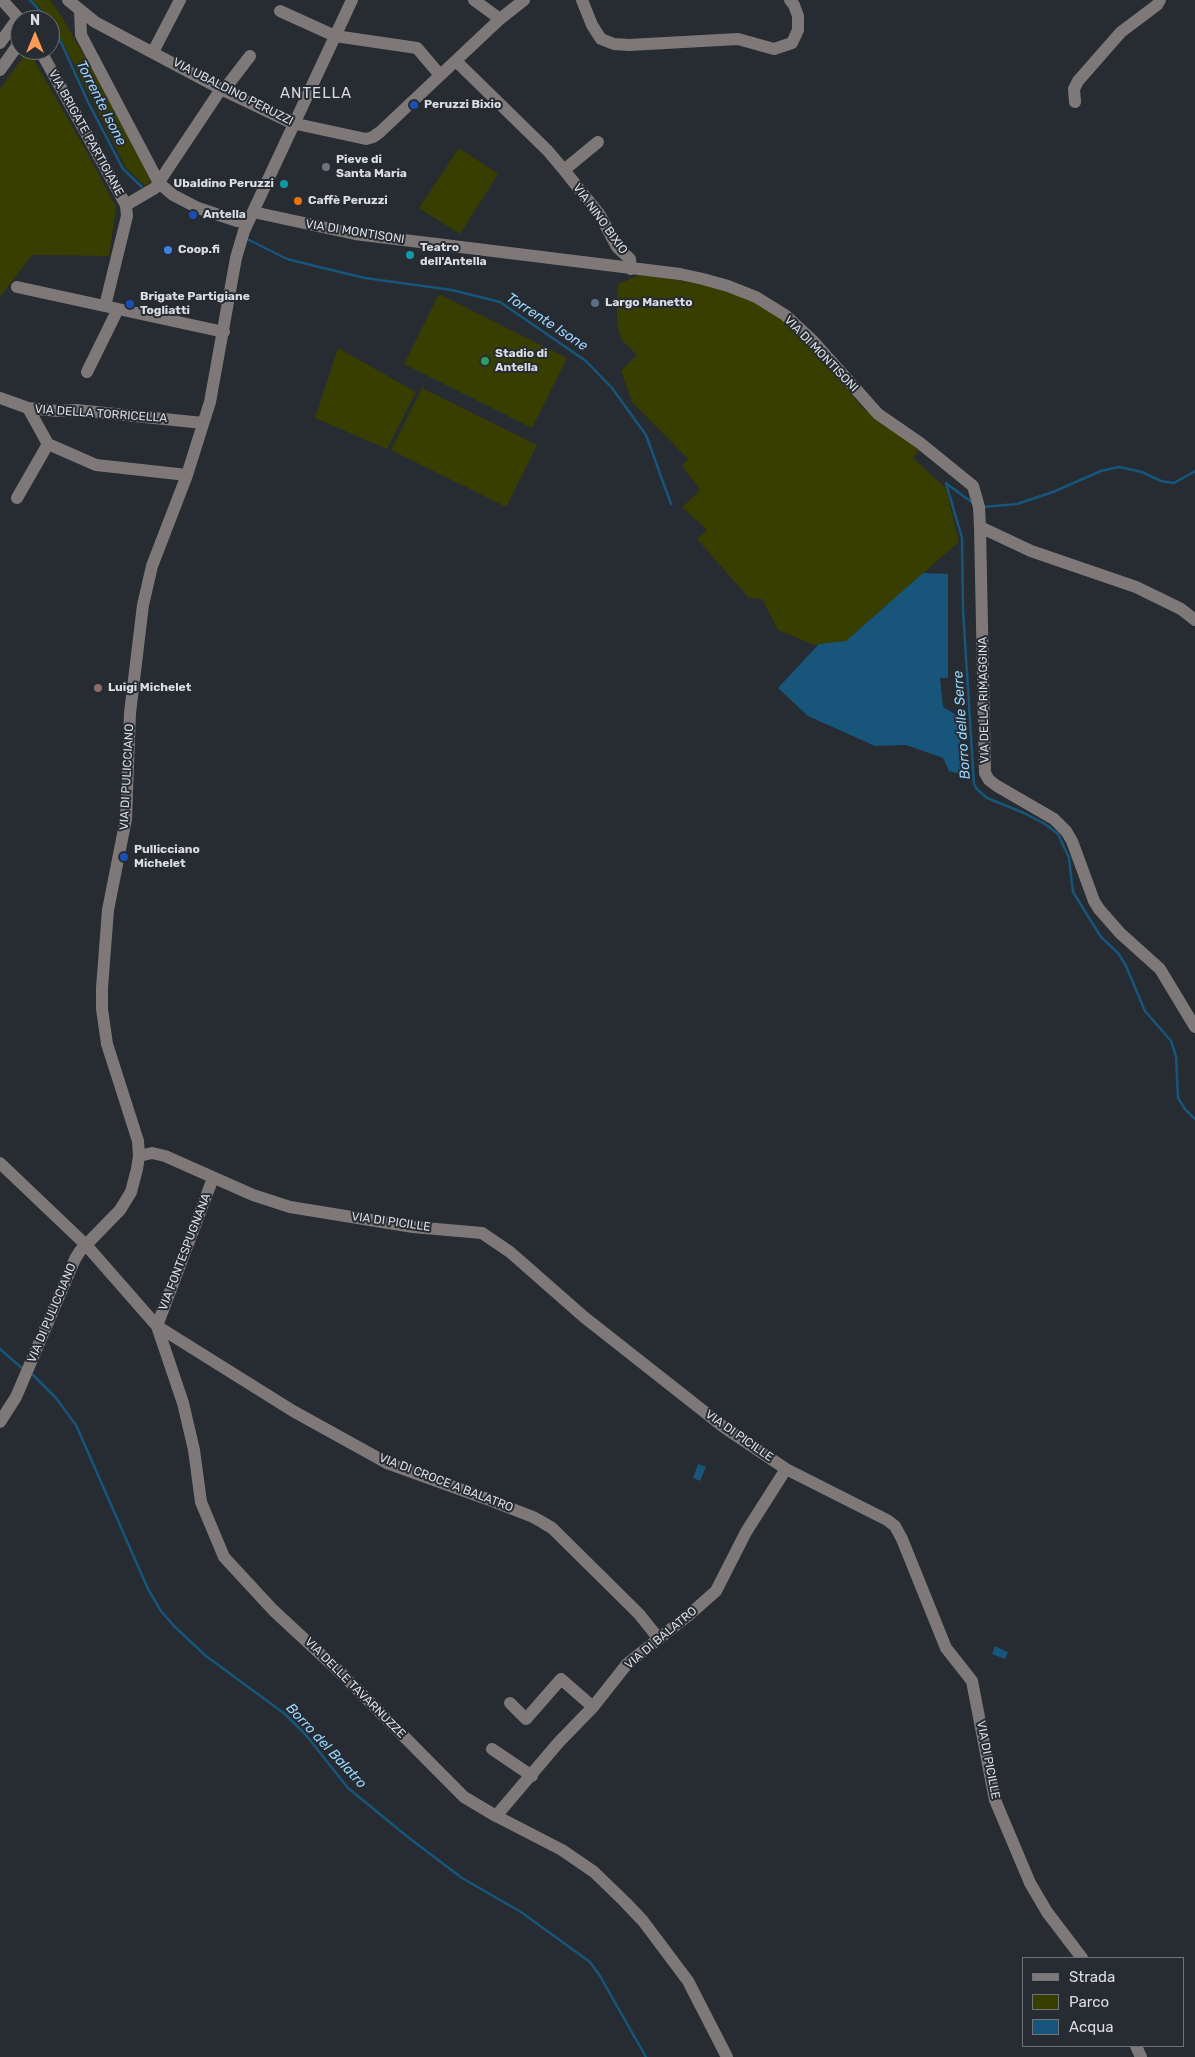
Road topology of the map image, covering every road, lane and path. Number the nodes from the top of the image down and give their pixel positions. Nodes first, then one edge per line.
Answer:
1 (2, 0) edge
2 (68, 0) edge
3 (180, 0) edge
4 (352, 0) edge
5 (474, 0) edge
6 (524, 0) edge
7 (582, 0) edge
8 (790, 0) edge
9 (1160, 0) edge
10 (11, 10) edge
11 (80, 11) junction
12 (280, 11) dead end
13 (500, 19) junction
14 (10, 30) edge
15 (334, 36) junction
16 (0, 43) edge
17 (154, 52) junction
18 (10, 56) edge
19 (250, 56) dead end
20 (46, 60) edge
21 (456, 61) junction
22 (0, 70) edge
23 (440, 75) junction
24 (222, 89) junction
25 (1075, 102) dead end
26 (292, 123) junction
27 (598, 142) dead end
28 (564, 170) junction
29 (159, 182) junction
30 (126, 205) junction
31 (250, 217) junction
32 (631, 269) junction
33 (17, 287) dead end
34 (105, 306) junction
35 (118, 309) junction
36 (224, 332) junction
37 (87, 372) dead end
38 (0, 398) edge
39 (28, 408) junction
40 (203, 423) junction
41 (48, 444) junction
42 (187, 475) junction
43 (17, 498) dead end
44 (980, 526) junction
45 (1195, 620) edge
46 (1195, 1027) edge
47 (136, 1135) junction
48 (139, 1156) junction
49 (165, 1156) junction
50 (0, 1163) edge
51 (213, 1178) junction
52 (86, 1245) junction
53 (157, 1326) junction
54 (0, 1422) edge
55 (786, 1469) junction
56 (659, 1639) junction
57 (510, 1704) dead end
58 (593, 1707) junction
59 (492, 1749) dead end
60 (532, 1776) junction
61 (496, 1816) junction
62 (1081, 1957) edge
63 (727, 2057) edge

1 - 10 street
2 - 11 street, VIA UBALDINO PERUZZI
3 - 17 street
4 - 15 street, VIA DI PULICCIANO
5 - 13 street
6 - 13 street, VIA UBALDINO PERUZZI
7 - 8 street
9 - 25 street
11 - 17 street, VIA UBALDINO PERUZZI
11 - 29 street
12 - 15 street
13 - 21 street, VIA UBALDINO PERUZZI
14 - 16 street
15 - 23 street
15 - 26 street, VIA DI PULICCIANO
17 - 24 street, VIA UBALDINO PERUZZI
18 - 22 street
19 - 24 street
20 - 30 street, VIA BRIGATE PARTIGIANE
21 - 23 street, VIA UBALDINO PERUZZI
21 - 28 street, VIA NINO BIXIO
23 - 26 street, VIA UBALDINO PERUZZI
24 - 26 street, VIA UBALDINO PERUZZI
24 - 29 street
26 - 31 street, VIA DI PULICCIANO
27 - 28 street
28 - 32 street, VIA NINO BIXIO
29 - 30 street
29 - 31 street, VIA DI MONTISONI
30 - 34 street, VIA BRIGATE PARTIGIANE
31 - 32 street, VIA DI MONTISONI
31 - 36 street, VIA DI PULICCIANO
32 - 44 street, VIA DI MONTISONI
33 - 34 street
34 - 35 street
35 - 36 street
35 - 37 street
36 - 40 street, VIA DI PULICCIANO
38 - 39 street, VIA DELLA TORRICELLA
39 - 40 street, VIA DELLA TORRICELLA
39 - 41 street
40 - 42 street, VIA DI PULICCIANO
41 - 42 street
41 - 43 street
42 - 47 street, VIA DI PULICCIANO
44 - 45 street
44 - 46 street, VIA DELLA RIMAGGINA
47 - 48 street, VIA DI PULICCIANO
47 - 49 street, VIA DI PICILLE
48 - 49 street, VIA DI PICILLE
48 - 52 street, VIA DI PULICCIANO
49 - 51 street, VIA DI PICILLE
50 - 52 street, VIA DELLE TAVARNUZZE
51 - 53 street, VIA FONTESPUGNANA
51 - 55 street, VIA DI PICILLE
52 - 53 street, VIA DELLE TAVARNUZZE
52 - 54 street, VIA DI PULICCIANO
53 - 56 street, VIA DI CROCE A BALATRO
53 - 61 street, VIA DELLE TAVARNUZZE
55 - 56 street, VIA DI BALATRO
55 - 62 street, VIA DI PICILLE
56 - 58 street, VIA DI BALATRO
57 - 58 street
58 - 60 street, VIA DI BALATRO
59 - 60 street
60 - 61 street, VIA DI BALATRO
61 - 63 street, VIA DELLE TAVARNUZZE

